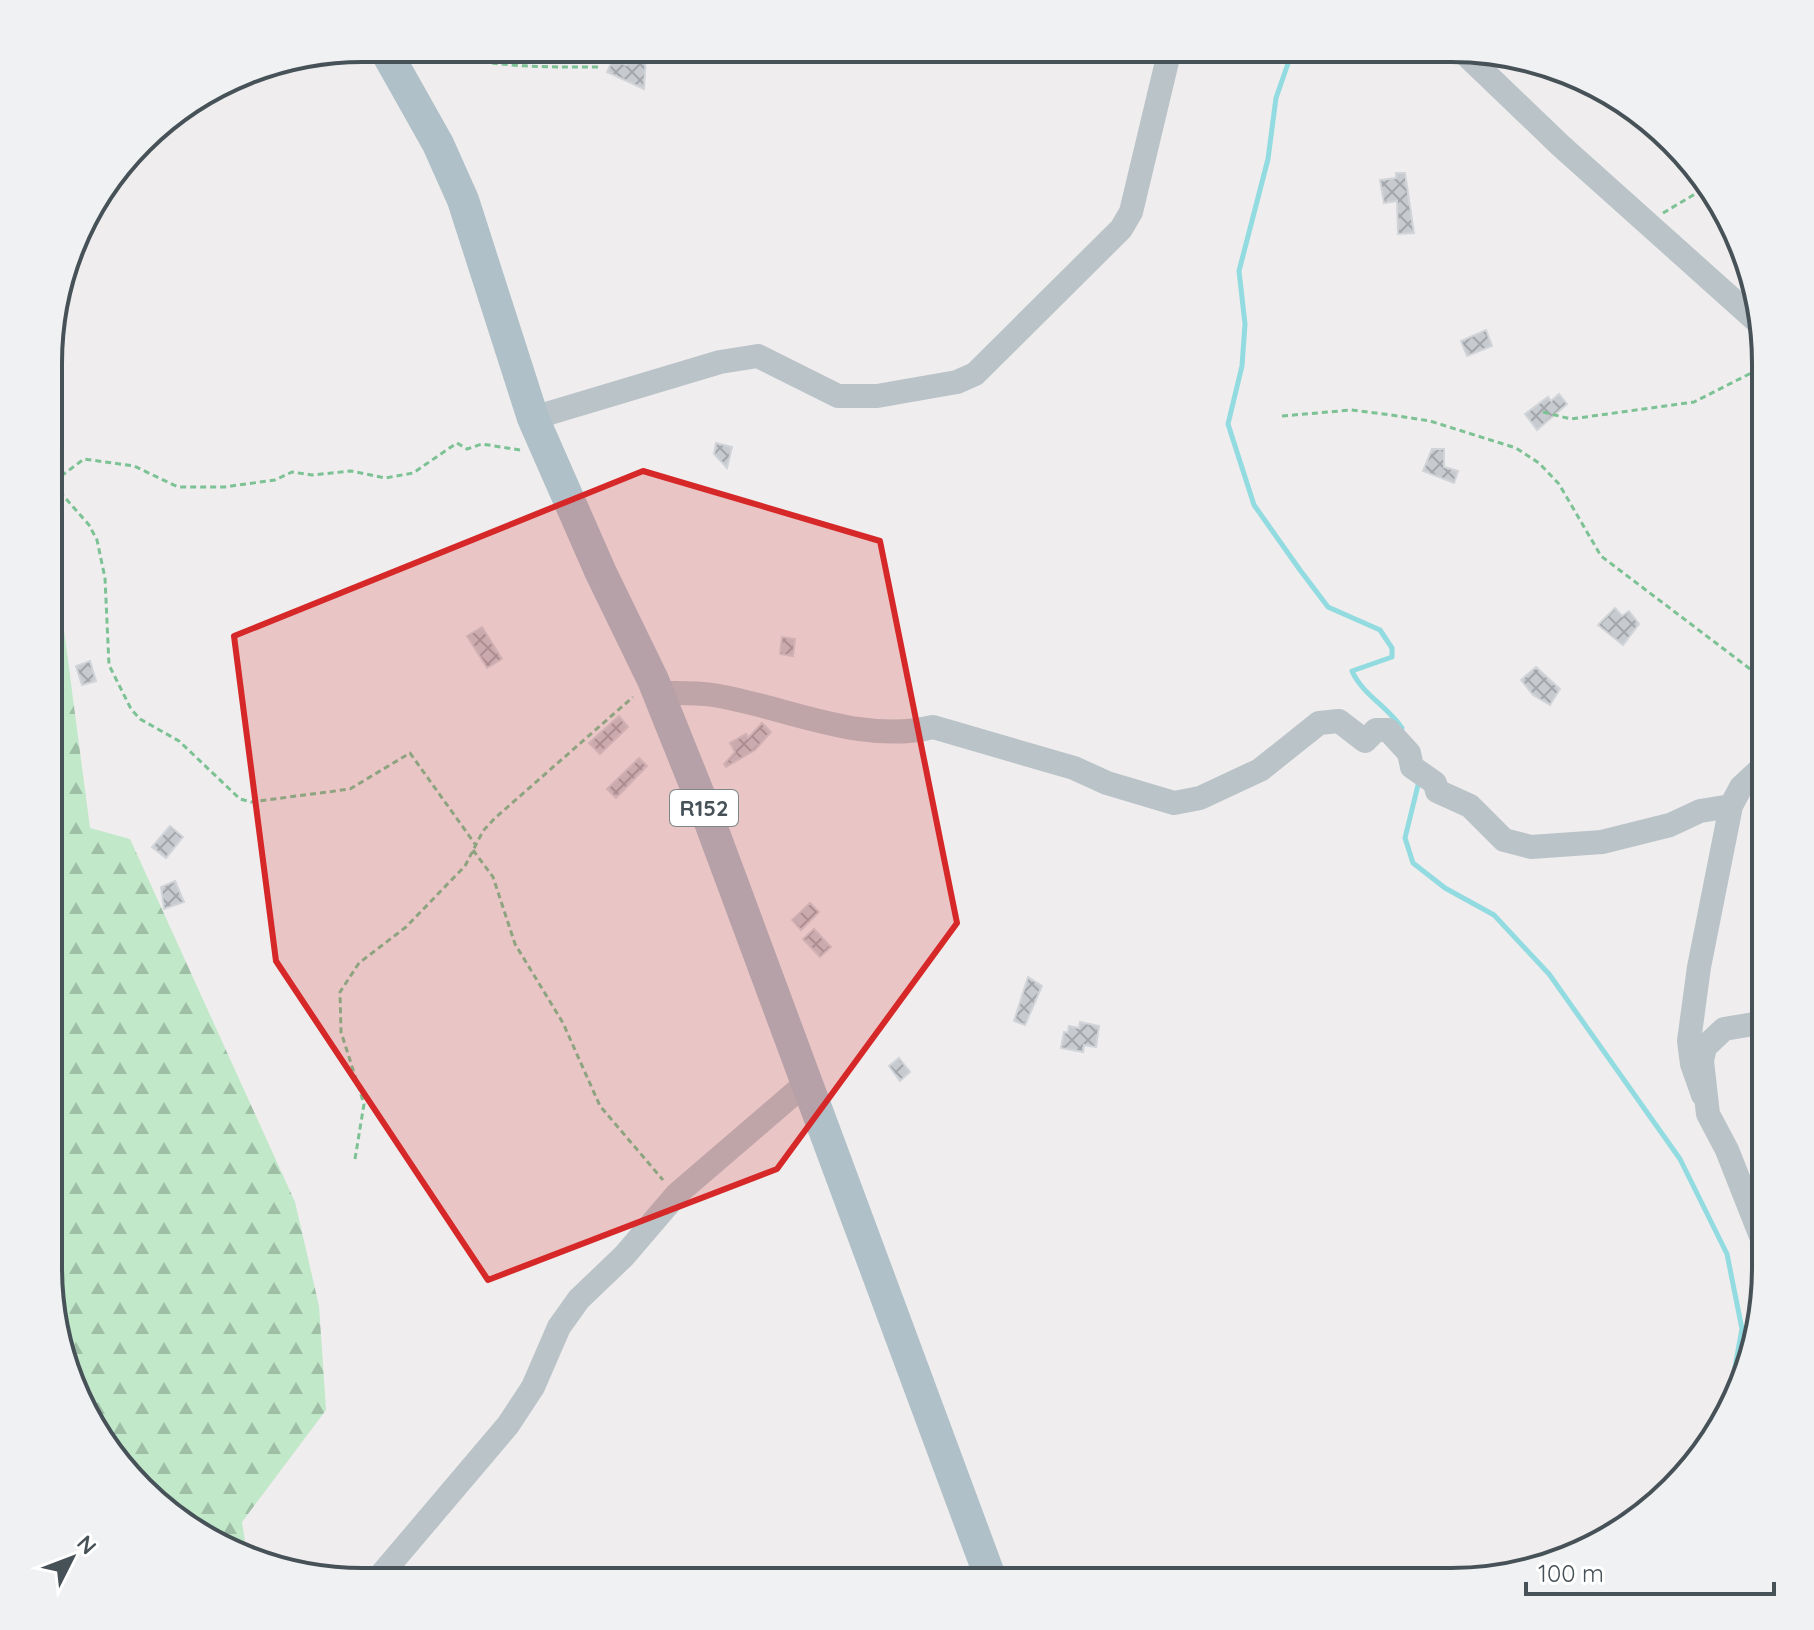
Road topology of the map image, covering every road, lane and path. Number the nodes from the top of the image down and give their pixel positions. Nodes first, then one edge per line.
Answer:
1 (392, 62) edge
2 (472, 62) edge
3 (1167, 62) edge
4 (1475, 64) edge
5 (600, 67) dead end
6 (1698, 192) edge
7 (1649, 221) junction
8 (1747, 312) edge
9 (1752, 373) edge
10 (1543, 412) dead end
11 (1282, 416) dead end
12 (533, 418) junction
13 (547, 453) junction
14 (62, 476) edge
15 (62, 494) edge
16 (1752, 670) edge
17 (655, 686) junction
18 (1752, 777) edge
19 (1731, 806) junction
20 (475, 844) junction
21 (473, 850) junction
22 (1752, 1024) edge
23 (805, 1084) junction
24 (1703, 1095) junction
25 (355, 1159) dead end
26 (677, 1194) junction
27 (1752, 1215) edge
28 (387, 1568) edge
29 (987, 1568) edge

1 - 12 main road, R152
2 - 5 path
3 - 12 street
4 - 7 street
6 - 7 path
7 - 8 street
9 - 10 path
11 - 16 path
12 - 13 main road, R152
13 - 14 path
13 - 17 main road, R152
15 - 20 path
17 - 19 street
17 - 20 path
17 - 23 main road, R152
18 - 19 street
19 - 24 street
20 - 21 path
21 - 25 path
21 - 26 path
22 - 24 street
23 - 26 street
23 - 29 main road, R152
24 - 27 street
26 - 28 street

